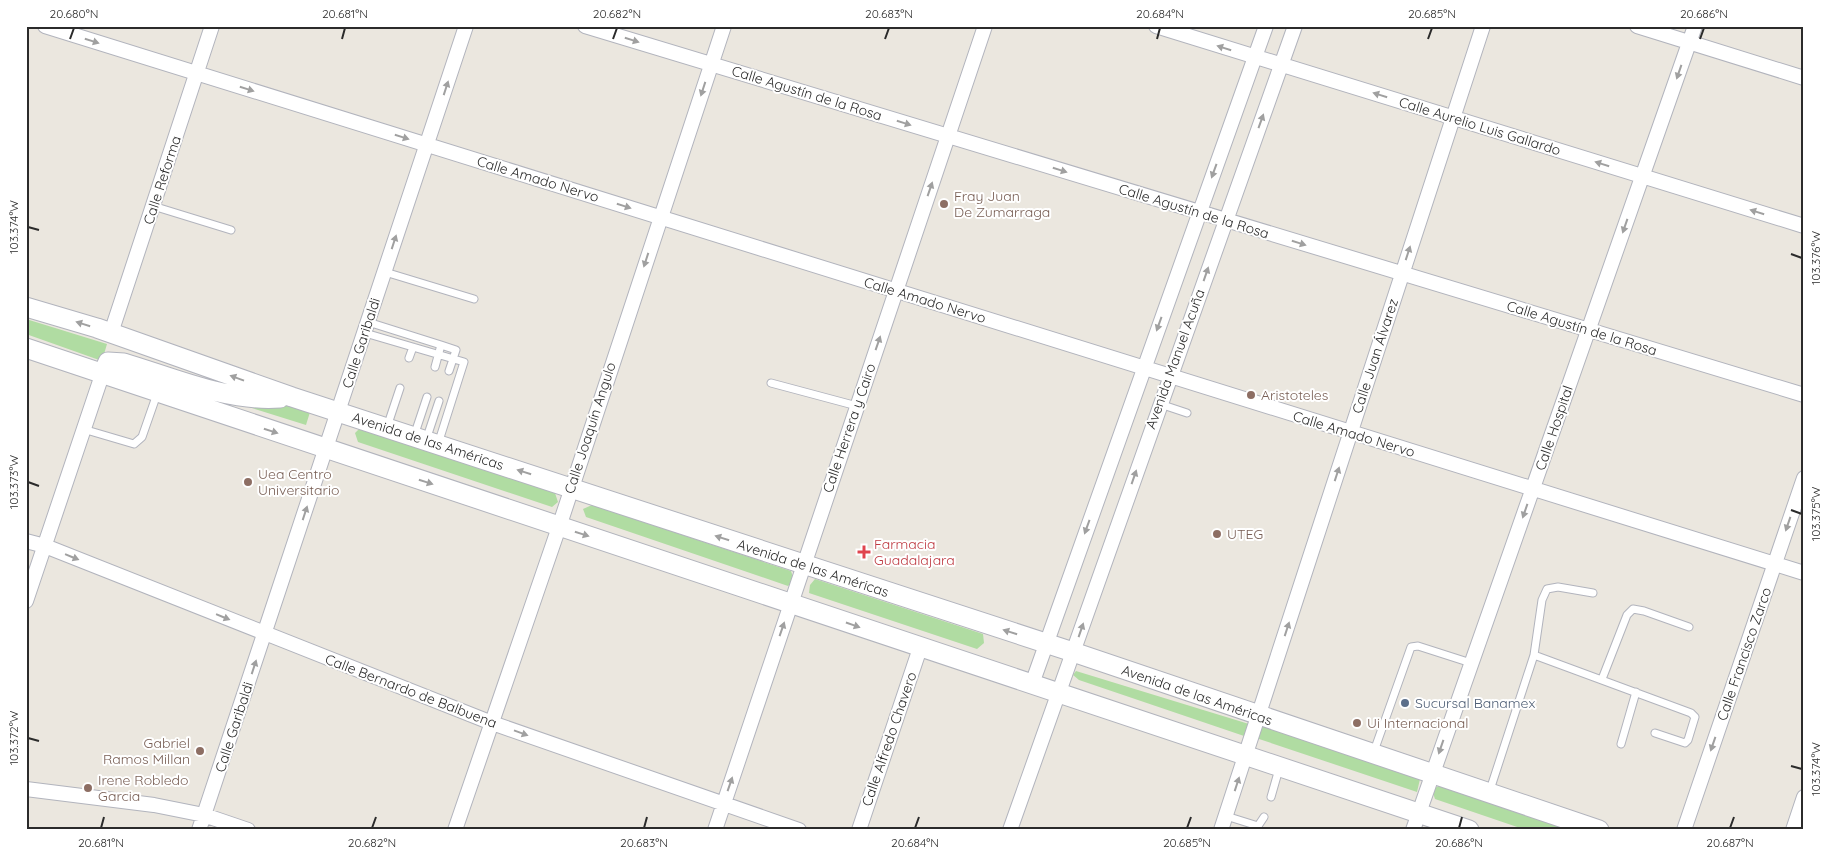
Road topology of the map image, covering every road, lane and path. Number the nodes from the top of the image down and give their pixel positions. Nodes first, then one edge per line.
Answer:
1 (45, 26) edge
2 (212, 26) edge
3 (466, 26) edge
4 (585, 26) edge
5 (724, 26) edge
6 (985, 26) edge
7 (1156, 26) edge
8 (1266, 26) edge
9 (1295, 26) edge
10 (1483, 26) edge
11 (1638, 26) edge
12 (1695, 26) edge
13 (1689, 42) junction
14 (1255, 57) junction
15 (711, 64) junction
16 (1282, 65) junction
17 (197, 73) junction
18 (1804, 78) edge
19 (1453, 118) junction
20 (948, 136) junction
21 (427, 145) junction
22 (1642, 176) junction
23 (153, 206) junction
24 (1200, 212) junction
25 (660, 218) junction
26 (1224, 220) junction
27 (1804, 226) edge
28 (231, 230) dead end
29 (385, 272) junction
30 (1402, 273) junction
31 (896, 291) junction
32 (474, 299) dead end
33 (26, 307) edge
34 (366, 327) junction
35 (1588, 330) junction
36 (111, 333) junction
37 (441, 345) junction
38 (413, 347) junction
39 (26, 348) edge
40 (439, 355) junction
41 (409, 358) dead end
42 (453, 359) junction
43 (435, 367) dead end
44 (1144, 368) junction
45 (449, 371) dead end
46 (102, 375) junction
47 (1170, 376) junction
48 (771, 383) dead end
49 (400, 388) dead end
50 (157, 393) junction
51 (1804, 395) edge
52 (292, 397) junction
53 (427, 397) dead end
54 (439, 401) dead end
55 (1159, 404) junction
56 (857, 406) junction
57 (338, 411) junction
58 (1187, 413) dead end
59 (387, 427) junction
60 (84, 430) junction
61 (1350, 432) junction
62 (426, 440) junction
63 (326, 449) junction
64 (1804, 478) edge
65 (570, 488) junction
66 (1532, 489) junction
67 (559, 527) junction
68 (26, 541) edge
69 (44, 546) junction
70 (1774, 564) junction
71 (803, 566) junction
72 (1804, 574) edge
73 (1593, 593) dead end
74 (26, 601) edge
75 (790, 604) junction
76 (1689, 627) dead end
77 (265, 633) junction
78 (1046, 644) junction
79 (920, 648) junction
80 (1073, 652) junction
81 (1534, 655) junction
82 (1471, 664) junction
83 (1602, 679) junction
84 (1032, 684) junction
85 (1058, 692) junction
86 (1636, 692) junction
87 (1259, 715) junction
88 (492, 722) junction
89 (1655, 733) dead end
90 (1621, 744) dead end
91 (1373, 754) junction
92 (1246, 757) junction
93 (1280, 768) junction
94 (1432, 774) junction
95 (26, 789) edge
96 (1489, 793) junction
97 (1270, 797) dead end
98 (1804, 797) edge
99 (723, 804) junction
100 (204, 815) junction
101 (1226, 816) junction
102 (1264, 817) dead end
103 (1416, 821) edge
104 (200, 830) edge
105 (248, 830) edge
106 (455, 830) edge
107 (715, 830) edge
108 (799, 830) edge
109 (858, 830) edge
110 (1010, 830) edge
111 (1221, 830) edge
112 (1469, 830) edge
113 (1599, 830) edge
114 (1684, 830) edge
115 (1793, 830) edge

1 -> 17 street, Calle Amado Nervo
2 - 17 street, Calle Reforma
21 -> 3 street, Calle Garibaldi
4 -> 15 street, Calle Agustín de la Rosa
5 - 15 street, Calle Joaquín Angulo
6 - 20 street, Calle Herrera y Cairo
14 -> 7 street, Calle Aurelio Luis Gallardo
8 - 14 street, Avenida Manuel Acuña
9 - 16 street, Avenida Manuel Acuña
10 - 19 street, Calle Juan Álvarez
11 - 13 street
12 - 13 street, Calle Hospital
13 - 18 street
13 -> 22 street, Calle Hospital
14 - 16 street, Calle Aurelio Luis Gallardo
14 -> 24 street, Avenida Manuel Acuña
15 -> 20 street, Calle Agustín de la Rosa
15 -> 25 street, Calle Joaquín Angulo
19 -> 16 street, Calle Aurelio Luis Gallardo
26 -> 16 street, Avenida Manuel Acuña
17 -> 21 street, Calle Amado Nervo
17 - 23 street, Calle Reforma
22 -> 19 street, Calle Aurelio Luis Gallardo
30 -> 19 street, Calle Juan Álvarez
20 -> 24 street, Calle Agustín de la Rosa
31 -> 20 street, Calle Herrera y Cairo
21 -> 25 street, Calle Amado Nervo
29 -> 21 street, Calle Garibaldi
27 -> 22 street, Calle Aurelio Luis Gallardo
22 -> 35 street, Calle Hospital
23 - 28 lane
23 - 36 street, Calle Reforma
24 - 26 street, Calle Agustín de la Rosa
24 -> 44 street, Avenida Manuel Acuña
25 - 31 street, Calle Amado Nervo
25 -> 65 street, Calle Joaquín Angulo
26 -> 30 street, Calle Agustín de la Rosa
47 -> 26 street, Avenida Manuel Acuña
29 - 32 lane
29 - 34 street, Calle Garibaldi
30 - 35 street, Calle Agustín de la Rosa
30 - 61 street, Calle Juan Álvarez
31 - 44 street, Calle Amado Nervo
56 -> 31 street, Calle Herrera y Cairo
36 -> 33 main road, Avenida de las Américas
34 - 37 lane
34 - 38 lane
34 - 57 street, Calle Garibaldi
35 - 51 street, Calle Agustín de la Rosa
35 - 66 street, Calle Hospital
52 -> 36 main road, Avenida de las Américas
37 - 40 lane
37 - 42 lane
38 - 40 lane
38 - 41 lane
39 - 46 main road
40 - 42 lane
40 - 43 lane
42 - 45 lane
42 - 62 lane
44 - 47 street, Calle Amado Nervo
44 -> 78 street, Avenida Manuel Acuña
46 - 50 main road
46 - 52 main road
46 - 60 street
47 - 55 street, Avenida Manuel Acuña
47 - 61 street, Calle Amado Nervo
48 - 56 lane
49 - 59 lane
50 - 60 lane
50 -> 63 main road
52 - 57 main road, Avenida de las Américas
53 - 62 lane
54 - 62 lane
55 - 58 lane
80 -> 55 street, Avenida Manuel Acuña
56 - 71 street, Calle Herrera y Cairo
57 - 59 main road, Avenida de las Américas
57 - 63 street, Calle Garibaldi
59 - 62 main road, Avenida de las Américas
60 - 69 street
61 - 66 street, Calle Amado Nervo
87 -> 61 street, Calle Juan Álvarez
65 -> 62 main road, Avenida de las Américas
63 -> 67 main road
77 -> 63 street, Calle Garibaldi
64 -> 70 street, Calle Francisco Zarco
65 - 67 street, Calle Joaquín Angulo
71 -> 65 main road, Avenida de las Américas
66 - 70 street, Calle Amado Nervo
66 -> 82 street, Calle Hospital
67 -> 75 main road
67 - 88 street, Calle Joaquín Angulo
68 - 69 street, Calle Bernardo de Balbuena
69 - 74 street
69 -> 77 street, Calle Bernardo de Balbuena
70 - 72 street, Calle Amado Nervo
70 -> 114 street, Calle Francisco Zarco
71 - 75 street, Calle Herrera y Cairo
78 -> 71 main road, Avenida de las Américas
73 - 81 lane
75 -> 79 main road
99 -> 75 street, Calle Herrera y Cairo
76 - 83 lane
77 - 88 street, Calle Bernardo de Balbuena
100 -> 77 street, Calle Garibaldi
78 - 80 main road, Avenida de las Américas
78 - 84 street, Avenida Manuel Acuña
79 - 84 main road
79 - 109 street, Calle Alfredo Chavero
80 - 85 street, Avenida Manuel Acuña
80 - 87 main road, Avenida de las Américas
81 - 83 lane
81 - 96 lane
82 - 91 lane
82 -> 94 street, Calle Hospital
83 - 86 lane
84 - 85 main road
85 - 92 main road
85 - 110 street, Avenida Manuel Acuña
86 - 89 lane
86 - 90 lane
87 - 91 main road, Avenida de las Américas
87 - 92 street, Calle Juan Álvarez
88 -> 99 street, Calle Bernardo de Balbuena
88 - 106 street, Calle Joaquín Angulo
91 - 94 main road, Avenida de las Américas
92 - 93 main road
101 -> 92 street, Calle Juan Álvarez
93 - 97 lane
93 - 103 main road
94 - 96 main road, Avenida de las Américas
94 - 103 street, Calle Hospital
95 - 100 street
96 - 113 main road, Avenida de las Américas
98 - 115 street
99 - 107 street, Calle Herrera y Cairo
99 - 108 street, Calle Bernardo de Balbuena
100 - 104 street, Calle Garibaldi
100 - 105 street
101 - 102 lane
101 - 111 street, Calle Juan Álvarez
103 - 112 main road

